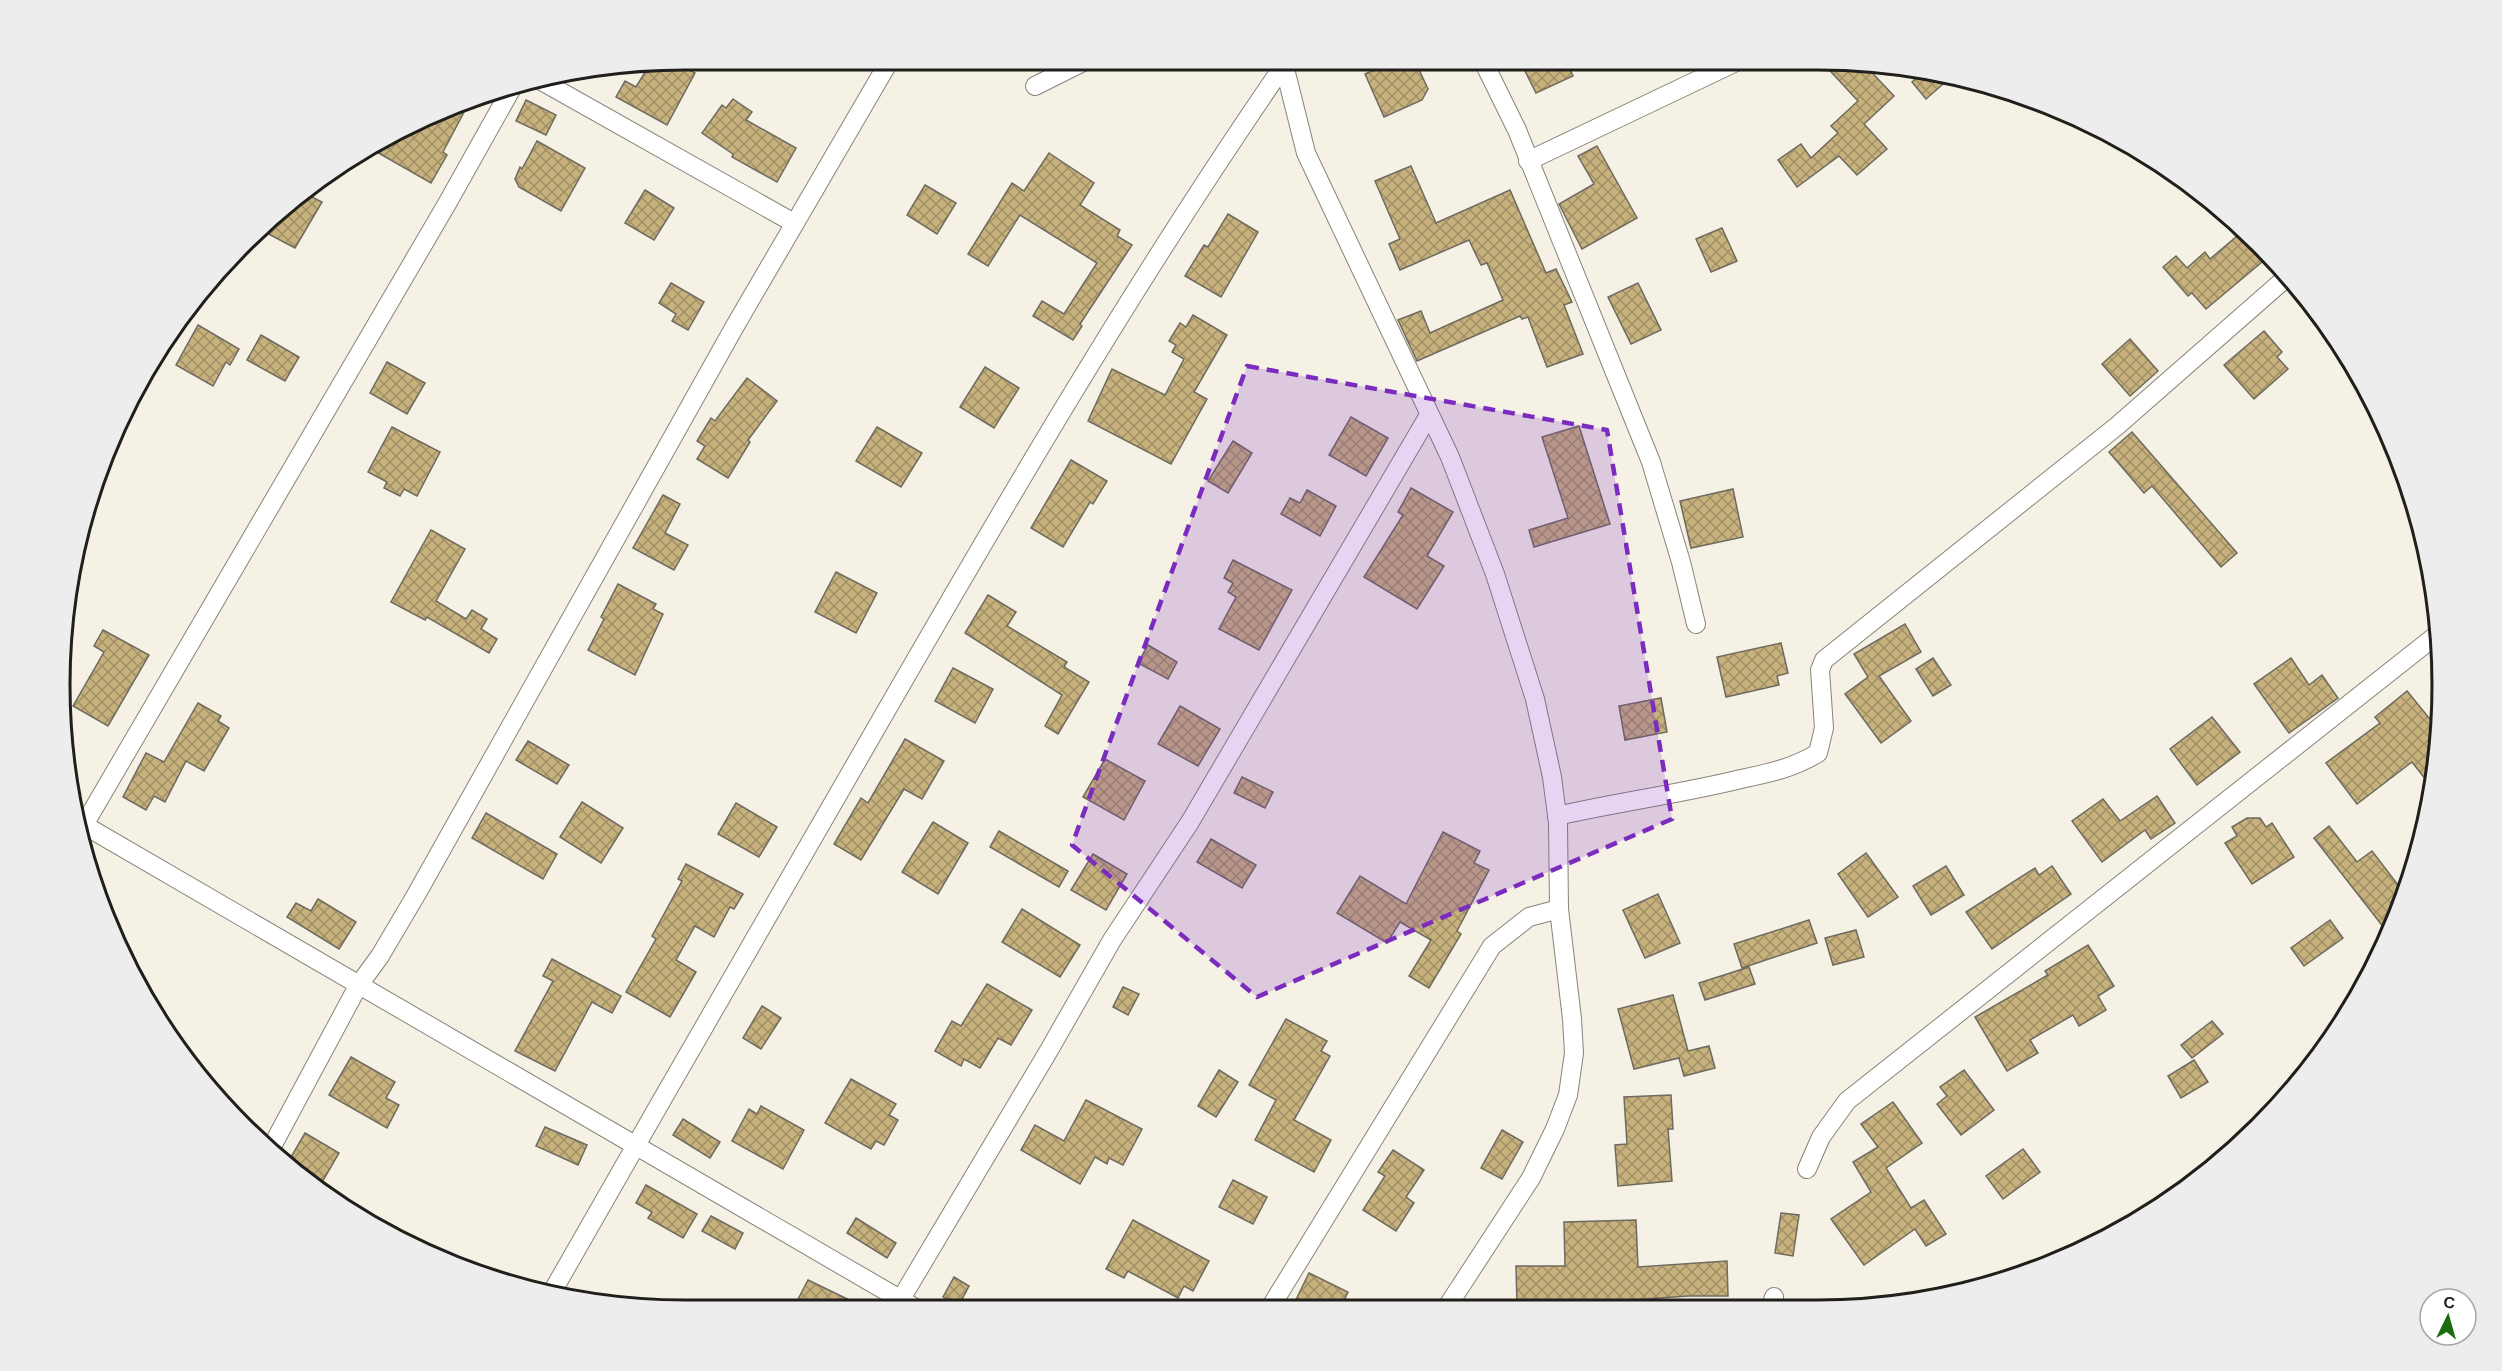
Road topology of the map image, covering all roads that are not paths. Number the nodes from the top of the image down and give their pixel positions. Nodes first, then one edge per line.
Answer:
1 (884, 70) edge
2 (1067, 70) edge
3 (1278, 70) edge
4 (1285, 70) edge
5 (1487, 70) edge
6 (1719, 70) edge
7 (550, 86) edge
8 (1035, 86) dead end
9 (507, 97) edge
10 (1528, 161) junction
11 (794, 223) junction
12 (2281, 283) edge
13 (1429, 415) junction
14 (1696, 624) dead end
15 (2430, 640) edge
16 (1557, 816) junction
17 (85, 817) edge
18 (87, 826) edge
19 (1559, 909) junction
20 (358, 986) junction
21 (274, 1142) edge
22 (636, 1146) junction
23 (1807, 1169) dead end
24 (555, 1287) edge
25 (890, 1300) edge
26 (899, 1300) edge
27 (1275, 1300) edge
28 (1452, 1300) edge

1 - 11 street
2 - 8 street
3 - 22 street
4 - 13 street
5 - 10 street
6 - 10 street
7 - 11 street
9 - 17 street
10 - 14 street
11 - 20 street
12 - 16 street
13 - 16 street
13 - 26 street
15 - 23 street
16 - 19 street
18 - 20 street
19 - 27 street
19 - 28 street
20 - 21 street
20 - 22 street
22 - 24 street
22 - 25 street

